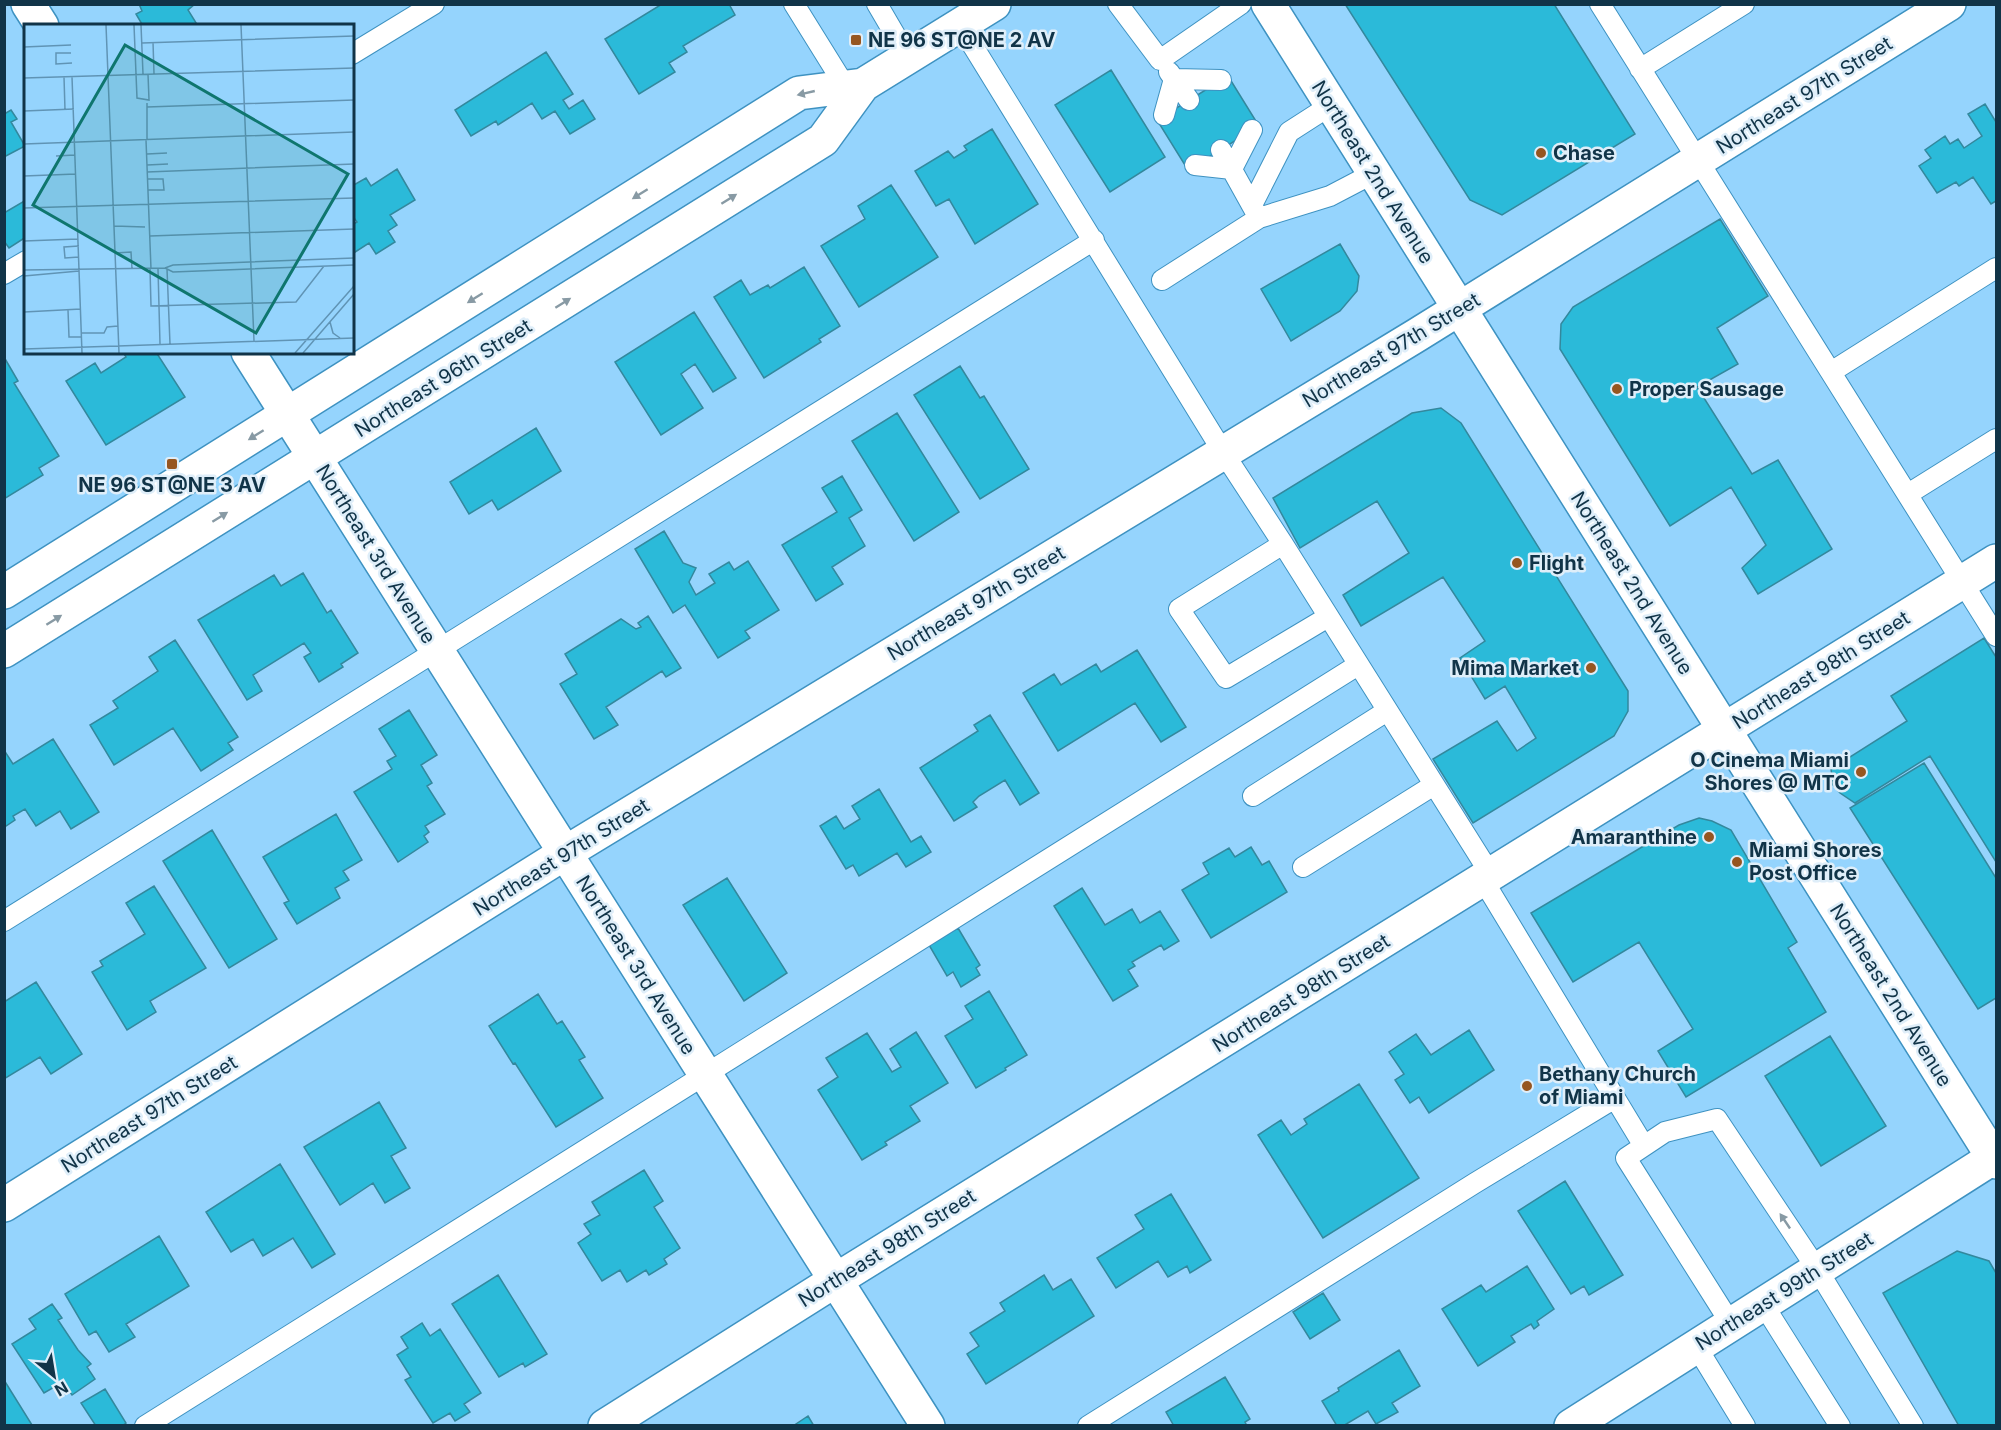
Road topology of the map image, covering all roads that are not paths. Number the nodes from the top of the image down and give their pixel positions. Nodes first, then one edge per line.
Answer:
1 (28, 4) edge
2 (434, 4) edge
3 (794, 4) edge
4 (877, 4) edge
5 (1119, 4) edge
6 (1241, 4) edge
7 (1268, 4) edge
8 (1600, 4) edge
9 (1744, 4) edge
10 (1949, 4) edge
11 (970, 14) edge
12 (41, 24) edge
13 (354, 53) edge
14 (908, 57) junction
15 (1160, 60) junction
16 (1640, 69) junction
17 (1174, 79) junction
18 (1221, 80) dead end
19 (854, 86) junction
20 (1189, 100) dead end
21 (1331, 105) junction
22 (1164, 115) dead end
23 (1252, 130) dead end
24 (1221, 150) dead end
25 (1698, 160) junction
26 (1195, 165) dead end
27 (1232, 169) junction
28 (1374, 173) junction
29 (1255, 211) junction
30 (1094, 240) junction
31 (24, 262) edge
32 (1996, 268) edge
33 (4, 274) edge
34 (1162, 280) dead end
35 (1459, 308) junction
36 (249, 354) edge
37 (1831, 372) junction
38 (288, 415) junction
39 (1996, 439) edge
40 (1223, 452) junction
41 (315, 458) junction
42 (1908, 494) junction
43 (1283, 544) junction
44 (1996, 561) edge
45 (1963, 582) junction
46 (4, 592) edge
47 (1328, 617) junction
48 (1996, 636) edge
49 (437, 650) junction
50 (4, 651) edge
51 (1358, 665) junction
52 (1387, 711) junction
53 (1725, 731) junction
54 (1434, 785) junction
55 (1252, 796) dead end
56 (565, 853) junction
57 (1303, 867) dead end
58 (1487, 877) junction
59 (4, 921) edge
60 (706, 1074) junction
61 (1615, 1098) junction
62 (1644, 1146) junction
63 (1996, 1159) edge
64 (4, 1205) edge
65 (1817, 1269) junction
66 (836, 1280) junction
67 (1763, 1304) junction
68 (1731, 1324) junction
69 (1696, 1346) junction
70 (145, 1425) edge
71 (605, 1425) edge
72 (928, 1425) edge
73 (1088, 1425) edge
74 (1571, 1425) edge
75 (1744, 1425) edge
76 (1840, 1425) edge
77 (1913, 1425) edge

1 - 12 street
2 - 13 lane
3 - 19 lane
4 - 14 lane
5 - 15 lane
6 - 15 lane
7 - 21 street, Northeast 2nd Avenue
8 - 16 lane
9 - 16 lane
10 - 25 street, Northeast 97th Street
11 - 14 street, Northeast 96th Street
11 - 30 lane
14 - 19 street, Northeast 96th Street
15 - 17 lane
16 - 25 lane
17 - 18 lane
17 - 20 lane
17 - 22 lane
19 -> 38 street, Northeast 96th Street
41 -> 19 street, Northeast 96th Street
21 - 28 street, Northeast 2nd Avenue
21 - 29 lane
23 - 27 lane
24 - 27 lane
25 - 35 street, Northeast 97th Street
25 - 37 lane
26 - 27 lane
27 - 29 lane
28 - 29 lane
28 - 35 street, Northeast 2nd Avenue
29 - 34 lane
30 - 40 lane
30 - 49 lane
31 - 33 lane
32 - 37 lane
35 - 40 street, Northeast 97th Street
35 - 53 street, Northeast 2nd Avenue
36 - 38 street, Northeast 3rd Avenue
37 - 42 lane
38 - 41 street, Northeast 3rd Avenue
38 -> 46 street, Northeast 96th Street
39 - 42 lane
40 - 43 lane
40 - 56 street, Northeast 97th Street
41 - 49 street, Northeast 3rd Avenue
50 -> 41 street, Northeast 96th Street
42 - 45 lane
43 - 47 lane
43 - 47 lane
44 - 45 street, Northeast 98th Street
45 - 48 lane
45 - 53 street, Northeast 98th Street
47 - 51 lane
49 - 56 street, Northeast 3rd Avenue
49 - 59 lane
51 - 52 lane
51 - 60 lane
52 - 54 lane
52 - 55 lane
53 - 58 street, Northeast 98th Street
53 - 63 street, Northeast 2nd Avenue
54 - 57 lane
54 - 58 lane
56 - 60 street, Northeast 3rd Avenue
56 - 64 street, Northeast 97th Street
58 - 61 lane
58 - 66 street, Northeast 98th Street
60 - 66 street, Northeast 3rd Avenue
60 - 70 lane
61 - 62 lane
61 - 73 lane
65 -> 62 lane
62 - 68 lane
63 - 65 street, Northeast 99th Street
65 - 67 street, Northeast 99th Street
65 - 77 lane
66 - 71 street, Northeast 98th Street
66 - 72 street, Northeast 3rd Avenue
67 - 68 street, Northeast 99th Street
67 - 76 lane
68 - 69 street, Northeast 99th Street
69 - 74 street, Northeast 99th Street
69 - 75 lane

